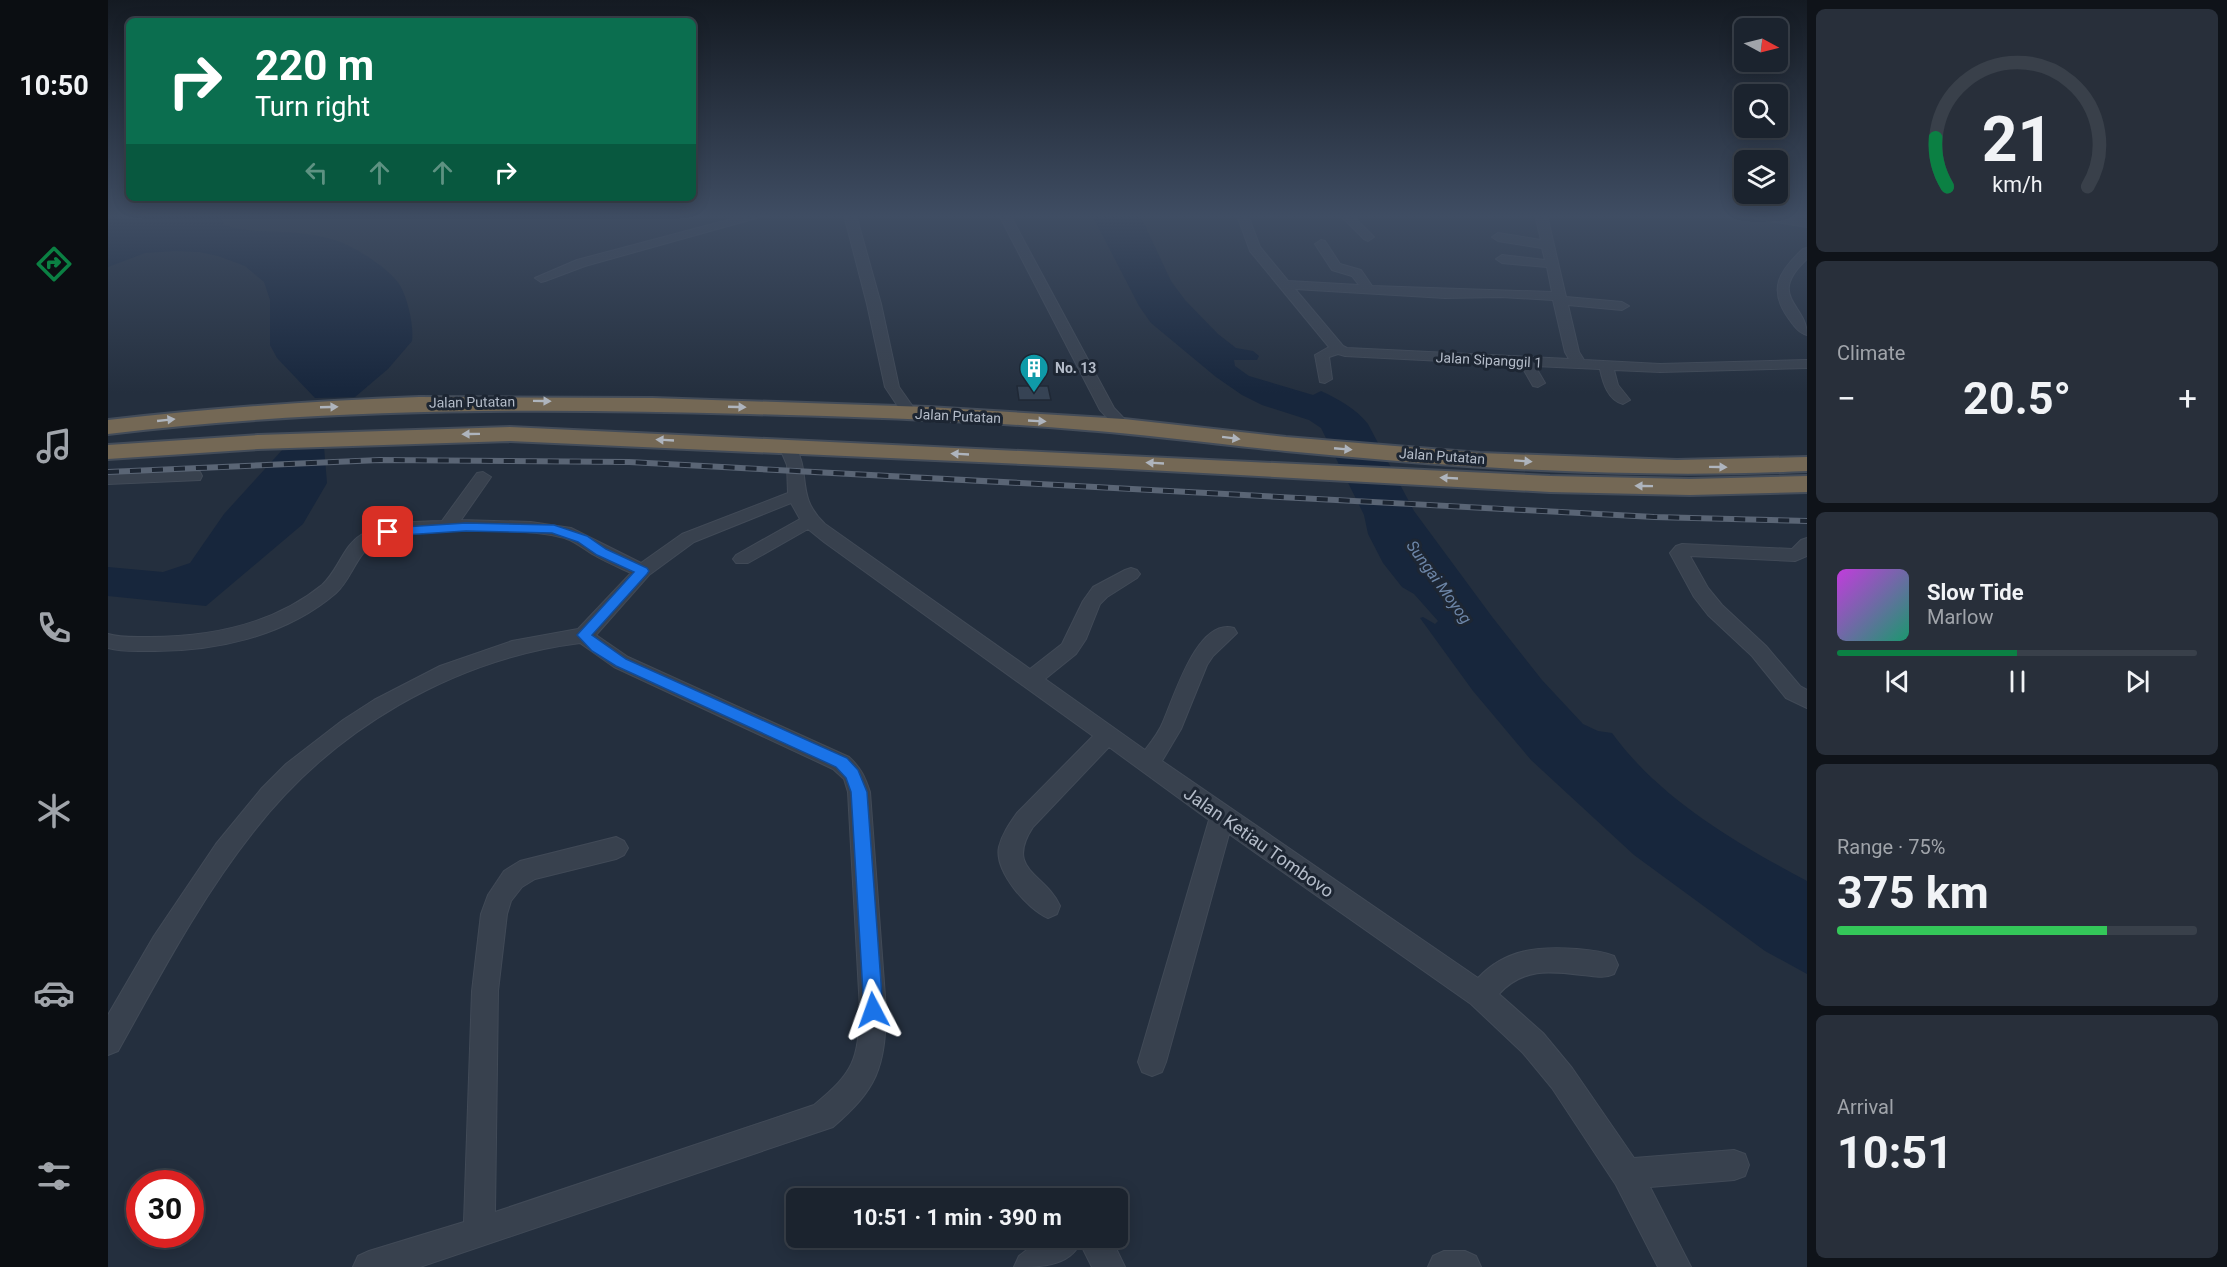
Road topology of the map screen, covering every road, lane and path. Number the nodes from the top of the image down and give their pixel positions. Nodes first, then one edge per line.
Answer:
1 (551, 274) edge
2 (866, 274) edge
3 (1036, 274) edge
4 (1277, 274) edge
5 (1358, 274) edge
6 (1555, 274) edge
7 (1787, 274) edge
8 (541, 278) dead end
9 (1286, 285) junction
10 (1368, 290) junction
11 (1559, 298) junction
12 (1622, 306) dead end
13 (1807, 331) edge
14 (1338, 350) junction
15 (1526, 362) junction
16 (1807, 364) edge
17 (1581, 365) junction
18 (1606, 366) junction
19 (1325, 379) dead end
20 (1538, 383) dead end
21 (893, 390) junction
22 (1623, 400) dead end
23 (1104, 401) junction
24 (876, 412) junction
25 (910, 414) junction
26 (1092, 424) junction
27 (1123, 426) junction
28 (108, 427) edge
29 (787, 446) junction
30 (824, 448) junction
31 (108, 452) edge
32 (1807, 464) edge
33 (1404, 465) junction
34 (797, 470) junction
35 (194, 477) dead end
36 (483, 477) dead end
37 (108, 479) edge
38 (1807, 484) edge
39 (804, 509) junction
40 (447, 527) junction
41 (1807, 544) edge
42 (742, 559) dead end
43 (643, 571) junction
44 (1131, 574) dead end
45 (1227, 633) dead end
46 (584, 635) junction
47 (108, 641) edge
48 (1030, 680) junction
49 (1807, 700) edge
50 (1107, 735) junction
51 (1148, 763) junction
52 (1222, 816) junction
53 (616, 848) dead end
54 (1048, 906) dead end
55 (1605, 965) dead end
56 (1480, 995) junction
57 (108, 1041) edge
58 (1152, 1062) dead end
59 (1734, 1165) dead end
60 (1627, 1174) junction
61 (479, 1233) junction
62 (1054, 1248) edge
63 (1099, 1248) edge
64 (369, 1267) edge
65 (1030, 1267) edge
66 (1109, 1267) edge
67 (1444, 1267) edge
68 (1465, 1267) edge
69 (1675, 1267) edge

1 - 8 street
2 - 21 street
3 - 23 street
4 - 9 street
5 - 10 street
6 - 11 street
7 - 13 street
9 - 10 street
9 - 14 street
10 - 11 street
11 - 12 street
11 - 17 street
14 - 15 street, Jalan Sipanggil 1
14 - 19 street
15 - 17 street, Jalan Sipanggil 1
15 - 20 street
16 - 18 street, Jalan Sipanggil 1
17 - 18 street, Jalan Sipanggil 1
18 - 22 street
21 - 24 street
21 - 25 street
23 - 26 street
23 - 27 street
24 - 25 highway, Jalan Putatan
28 -> 24 highway, Jalan Putatan
25 -> 26 highway, Jalan Putatan
26 - 27 highway, Jalan Putatan
27 -> 33 highway, Jalan Putatan
29 - 30 highway, Jalan Putatan
29 -> 31 highway, Jalan Putatan
29 - 34 street
33 -> 30 highway, Jalan Putatan
30 - 34 street
33 -> 32 highway, Jalan Putatan
38 -> 33 highway, Jalan Putatan
34 - 39 street
35 - 37 street
36 - 40 street
39 - 42 street
39 - 43 street
39 - 48 street, Jalan Ketiau Tombovo
40 - 43 street
40 - 47 street
41 - 49 street
43 - 46 street
44 - 48 street
45 - 51 street
46 - 57 street
46 - 61 street
48 - 50 street, Jalan Ketiau Tombovo
50 - 51 street, Jalan Ketiau Tombovo
50 - 54 street
51 - 52 street, Jalan Ketiau Tombovo
52 - 56 street, Jalan Ketiau Tombovo
52 - 58 street
53 - 61 street
55 - 56 street
56 - 60 street, Jalan Ketiau Tombovo
59 - 60 street
60 - 69 street, Jalan Ketiau Tombovo
61 - 64 street
62 - 65 street
63 - 66 street
67 - 68 street

